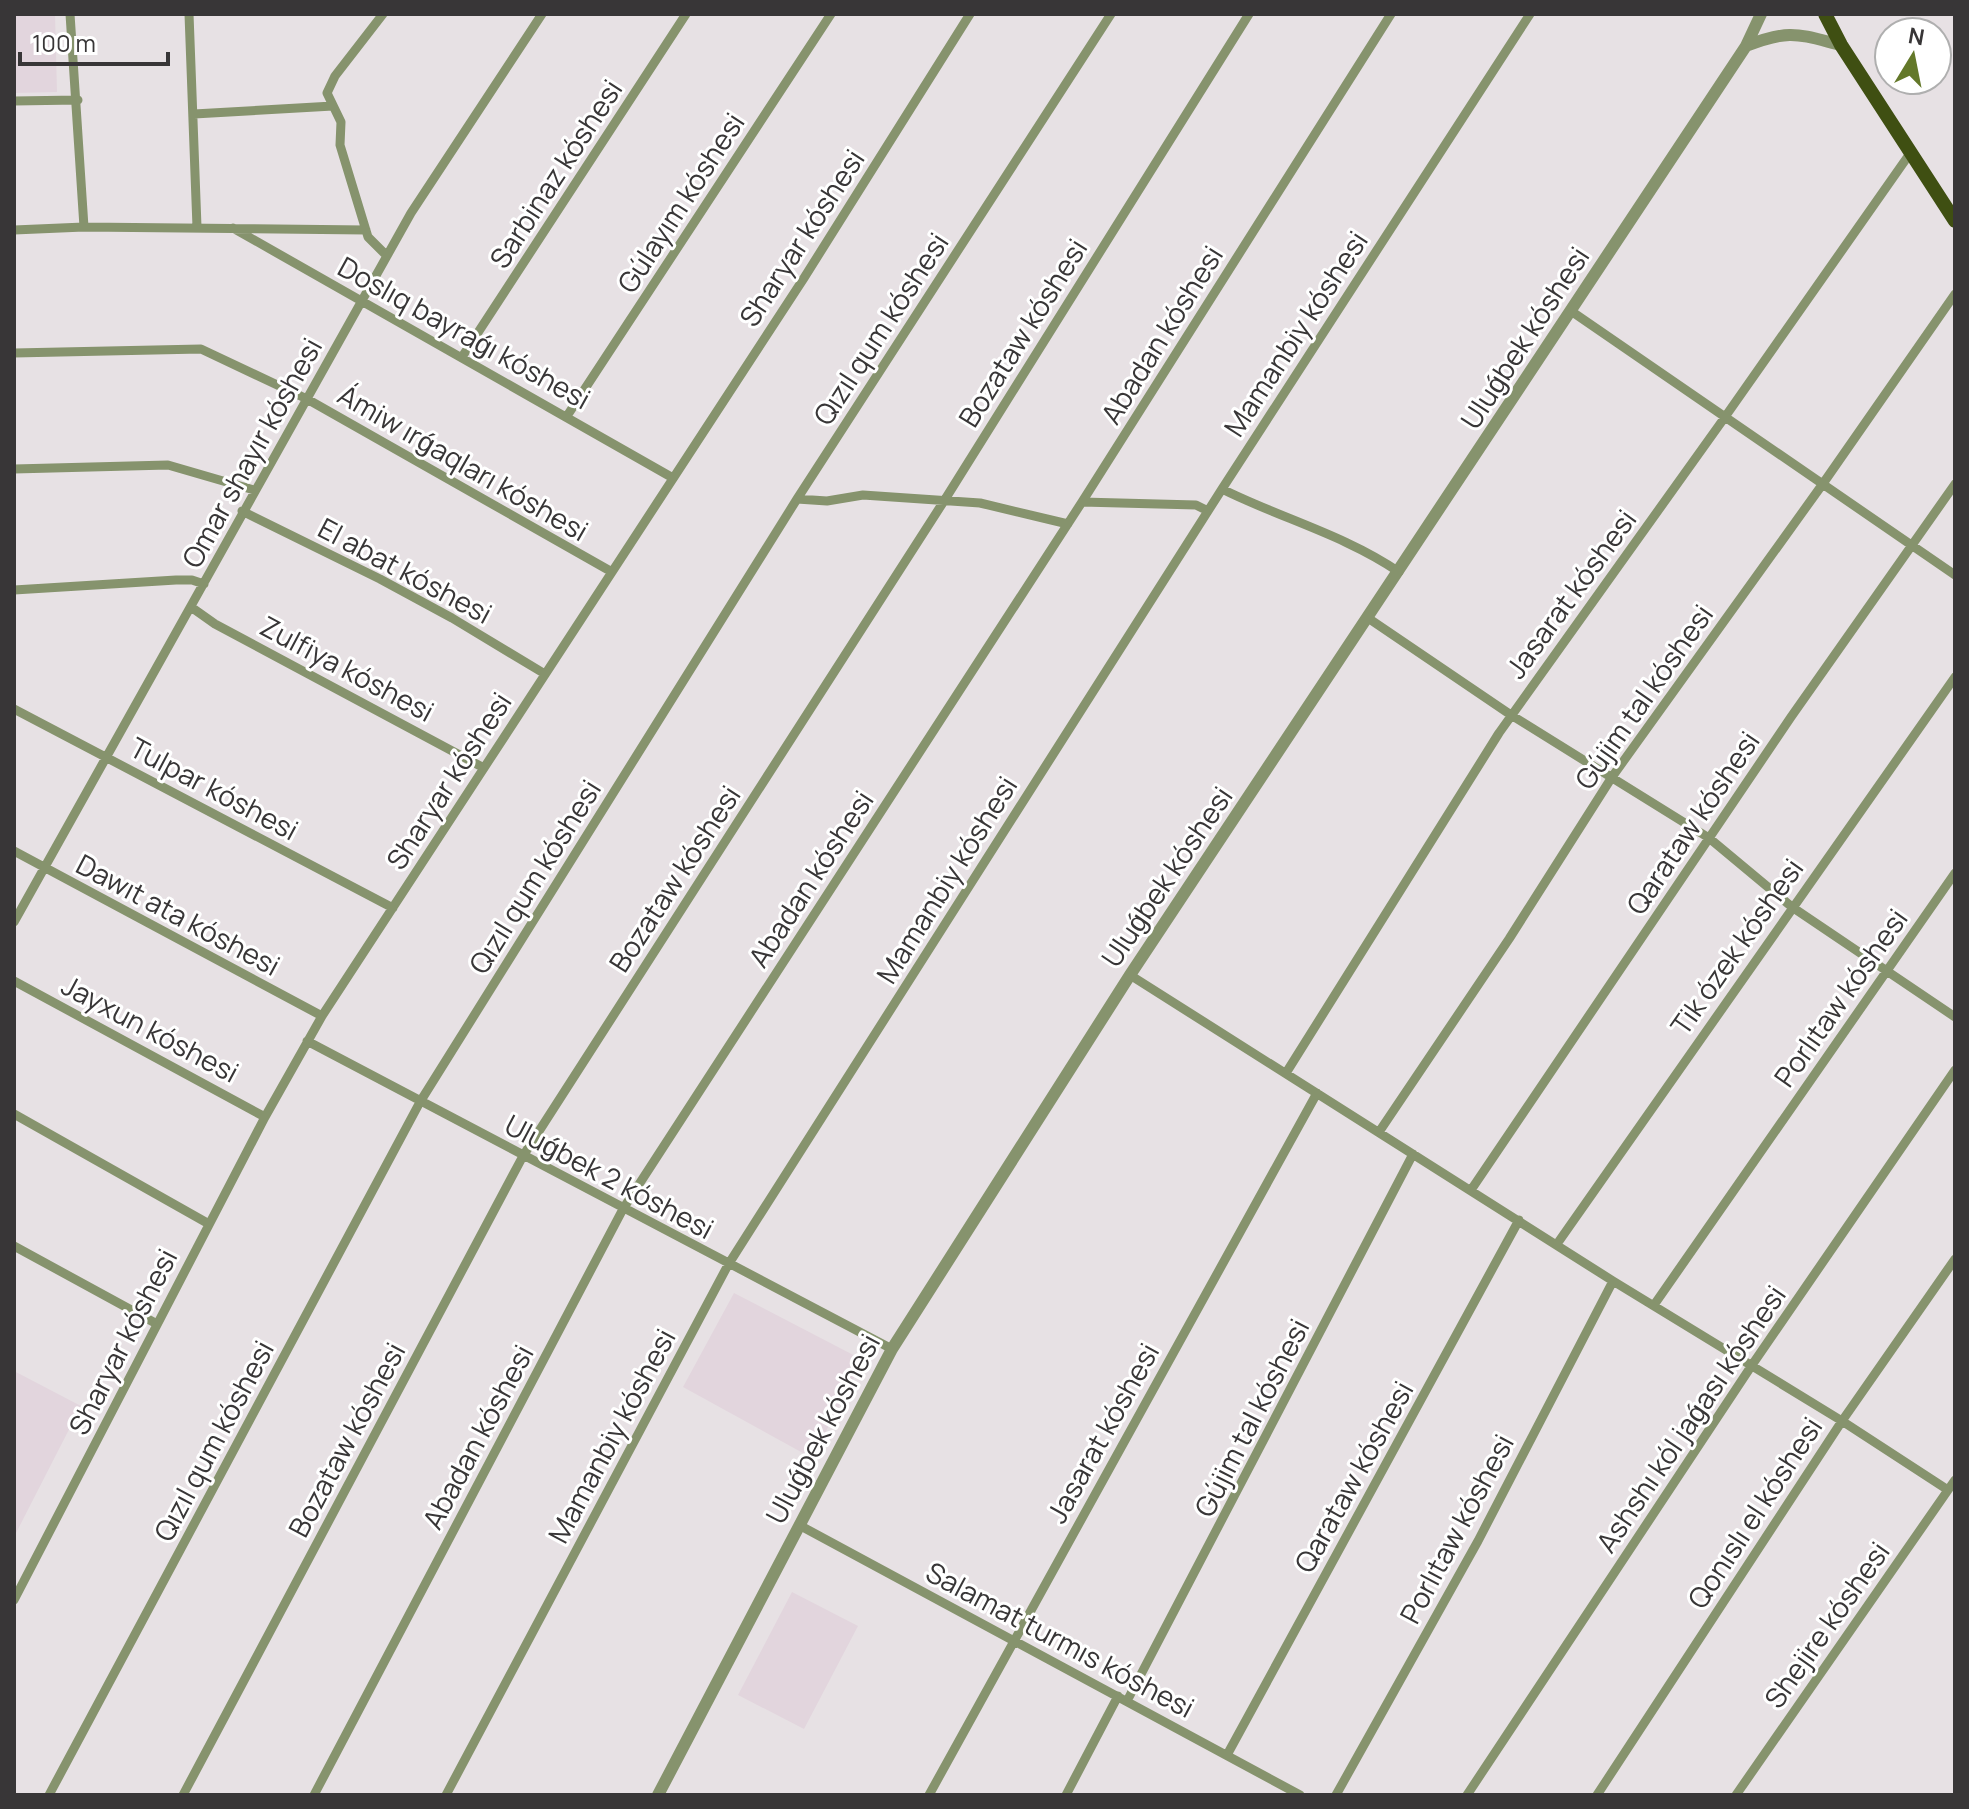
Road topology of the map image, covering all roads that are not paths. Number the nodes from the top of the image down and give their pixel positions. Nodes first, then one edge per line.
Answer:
1 (70, 14) edge
2 (189, 14) edge
3 (383, 14) edge
4 (542, 14) edge
5 (686, 14) edge
6 (831, 14) edge
7 (970, 14) edge
8 (1111, 14) edge
9 (1249, 14) edge
10 (1391, 14) edge
11 (1530, 14) edge
12 (1761, 14) edge
13 (1825, 14) edge
14 (1841, 45) junction
15 (1746, 46) junction
16 (78, 100) junction
17 (14, 101) edge
18 (333, 106) junction
19 (194, 114) junction
20 (1911, 152) junction
21 (1955, 221) edge
22 (84, 227) junction
23 (197, 227) junction
24 (233, 228) junction
25 (14, 230) edge
26 (366, 230) junction
27 (387, 256) junction
28 (1955, 294) edge
29 (362, 300) junction
30 (1571, 311) junction
31 (14, 353) edge
32 (462, 357) junction
33 (307, 399) junction
34 (567, 416) junction
35 (1725, 417) junction
36 (14, 469) edge
37 (673, 478) junction
38 (1955, 484) edge
39 (1822, 485) junction
40 (1222, 489) junction
41 (254, 490) junction
42 (797, 499) junction
43 (944, 501) junction
44 (1082, 502) junction
45 (242, 511) junction
46 (1208, 511) junction
47 (1068, 524) junction
48 (1911, 547) junction
49 (612, 572) junction
50 (1399, 572) junction
51 (1955, 575) edge
52 (204, 584) junction
53 (14, 590) edge
54 (191, 607) junction
55 (1368, 618) junction
56 (545, 674) junction
57 (1955, 677) edge
58 (14, 709) edge
59 (1511, 715) junction
60 (107, 758) junction
61 (484, 768) junction
62 (1612, 777) junction
63 (1709, 838) junction
64 (14, 851) edge
65 (45, 868) junction
66 (1955, 873) edge
67 (1792, 907) junction
68 (393, 908) junction
69 (14, 922) edge
70 (1887, 971) junction
71 (1130, 975) junction
72 (14, 981) edge
73 (322, 1016) junction
74 (1955, 1017) edge
75 (307, 1041) junction
76 (1955, 1070) edge
77 (1286, 1073) junction
78 (1317, 1093) junction
79 (420, 1102) junction
80 (14, 1114) edge
81 (265, 1117) junction
82 (1379, 1132) junction
83 (1413, 1154) junction
84 (523, 1156) junction
85 (1471, 1190) junction
86 (623, 1209) junction
87 (1519, 1220) junction
88 (209, 1224) junction
89 (1557, 1244) junction
90 (14, 1246) edge
91 (1955, 1259) edge
92 (728, 1265) junction
93 (1613, 1281) junction
94 (1654, 1305) junction
95 (157, 1324) junction
96 (892, 1349) junction
97 (1752, 1365) junction
98 (1842, 1421) junction
99 (1955, 1480) edge
100 (1948, 1490) junction
101 (799, 1525) junction
102 (14, 1600) edge
103 (1014, 1640) junction
104 (1122, 1699) junction
105 (1227, 1755) junction
106 (49, 1795) edge
107 (183, 1795) edge
108 (314, 1795) edge
109 (446, 1795) edge
110 (658, 1795) edge
111 (929, 1795) edge
112 (1066, 1795) edge
113 (1300, 1795) edge
114 (1336, 1795) edge
115 (1467, 1795) edge
116 (1597, 1795) edge
117 (1736, 1795) edge

1 - 16 street
2 - 19 street
3 - 18 street
4 - 27 street, Omar shayır kóshesi
5 - 32 street, Sarbinaz kóshesi
6 - 34 street, Gúlayım kóshesi
7 - 37 street, Sharyar kóshesi
8 - 42 street, Qızıl qum kóshesi
9 - 43 street, Bozataw kóshesi
10 - 44 street, Abadan kóshesi
11 - 40 street, Mamanbiy kóshesi
12 - 15 street, Uluǵbek kóshesi
13 - 14 main road
14 - 15 street
14 - 20 main road
15 - 30 street, Uluǵbek kóshesi
16 - 17 street
16 - 22 street
18 - 19 street
18 - 26 street
19 - 23 street
20 - 21 main road
20 - 35 street, Jasarat kóshesi
22 - 23 street, Doslıq bayraǵı kóshesi
22 - 25 street, Doslıq bayraǵı kóshesi
23 - 24 street, Doslıq bayraǵı kóshesi
24 - 26 street, Doslıq bayraǵı kóshesi
24 - 29 street, Doslıq bayraǵı kóshesi
26 - 27 street
27 - 29 street, Omar shayır kóshesi
28 - 39 street, Gújim tal kóshesi
29 - 32 street, Doslıq bayraǵı kóshesi
29 - 33 street, Omar shayır kóshesi
30 - 35 street
30 - 50 street, Uluǵbek kóshesi
31 - 33 street, Ámiw ırǵaqları kóshesi
32 - 34 street, Doslıq bayraǵı kóshesi
33 - 41 street, Omar shayır kóshesi
33 - 49 street, Ámiw ırǵaqları kóshesi
34 - 37 street, Doslıq bayraǵı kóshesi
35 - 39 street
35 - 59 street, Jasarat kóshesi
36 - 41 street
37 - 49 street, Sharyar kóshesi
38 - 48 street, Qarataw kóshesi
39 - 48 street
39 - 62 street, Gújim tal kóshesi
40 - 46 street, Mamanbiy kóshesi
40 - 50 street
41 - 45 street, Omar shayır kóshesi
42 - 43 street
42 - 79 street, Qızıl qum kóshesi
43 - 47 street
43 - 84 street, Bozataw kóshesi
44 - 46 street
44 - 47 street, Abadan kóshesi
45 - 52 street, Omar shayır kóshesi
45 - 56 street, El abat kóshesi
46 - 92 street, Mamanbiy kóshesi
47 - 86 street, Abadan kóshesi
48 - 51 street
48 - 63 street, Qarataw kóshesi
49 - 56 street, Sharyar kóshesi
50 - 55 street, Uluǵbek kóshesi
52 - 53 street
52 - 54 street, Omar shayır kóshesi
54 - 60 street, Omar shayır kóshesi
54 - 61 street, Zulfiya kóshesi
55 - 59 street
55 - 71 street, Uluǵbek kóshesi
56 - 61 street, Sharyar kóshesi
57 - 67 street, Tik ózek kóshesi
58 - 60 street, Tulpar kóshesi
59 - 62 street
59 - 77 street, Jasarat kóshesi
60 - 65 street, Omar shayır kóshesi
60 - 68 street, Tulpar kóshesi
61 - 68 street, Sharyar kóshesi
62 - 63 street
62 - 82 street, Gújim tal kóshesi
63 - 67 street
63 - 85 street, Qarataw kóshesi
64 - 65 street, Dawıt ata kóshesi
65 - 69 street, Omar shayır kóshesi
65 - 73 street, Dawıt ata kóshesi
66 - 70 street, Porlıtaw kóshesi
67 - 70 street
67 - 89 street, Tik ózek kóshesi
68 - 73 street, Sharyar kóshesi
70 - 74 street
70 - 94 street, Porlıtaw kóshesi
71 - 77 street
71 - 96 street, Uluǵbek kóshesi
72 - 81 street, Jayxun kóshesi
73 - 75 street, Sharyar kóshesi
75 - 79 street, Uluǵbek 2 kóshesi
75 - 81 street, Sharyar kóshesi
76 - 97 street, Ashshı kól jaǵası kóshesi
77 - 78 street
78 - 82 street
78 - 103 street, Jasarat kóshesi
79 - 84 street, Uluǵbek 2 kóshesi
79 - 106 street, Qızıl qum kóshesi
80 - 88 street
81 - 88 street, Sharyar kóshesi
82 - 83 street
83 - 85 street
83 - 104 street, Gújim tal kóshesi
84 - 86 street, Uluǵbek 2 kóshesi
84 - 107 street, Bozataw kóshesi
85 - 87 street
86 - 92 street, Uluǵbek 2 kóshesi
86 - 108 street, Abadan kóshesi
87 - 89 street
87 - 105 street, Qarataw kóshesi
88 - 95 street, Sharyar kóshesi
89 - 93 street
90 - 95 street
91 - 98 street, Qonıslı el kóshesi
92 - 96 street, Uluǵbek 2 kóshesi
92 - 109 street, Mamanbiy kóshesi
93 - 94 street
93 - 114 street, Porlıtaw kóshesi
94 - 97 street
95 - 102 street, Sharyar kóshesi
96 - 101 street, Uluǵbek kóshesi
97 - 98 street
97 - 115 street, Ashshı kól jaǵası kóshesi
98 - 100 street
98 - 116 street, Qonıslı el kóshesi
99 - 100 street, Shejire kóshesi
100 - 117 street, Shejire kóshesi
101 - 103 street, Salamat turmıs kóshesi
101 - 110 street, Uluǵbek kóshesi
103 - 104 street, Salamat turmıs kóshesi
103 - 111 street, Jasarat kóshesi
104 - 105 street, Salamat turmıs kóshesi
104 - 112 street, Gújim tal kóshesi
105 - 113 street, Salamat turmıs kóshesi

